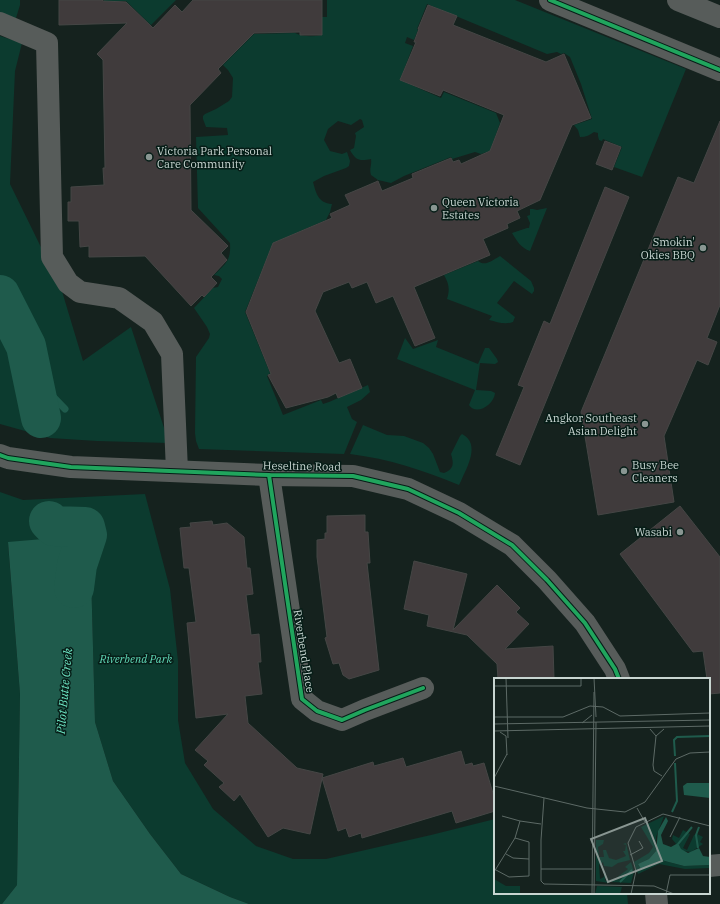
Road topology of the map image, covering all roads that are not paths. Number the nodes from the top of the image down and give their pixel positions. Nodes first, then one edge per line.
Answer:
1 (550, 0) edge
2 (678, 0) edge
3 (720, 17) edge
4 (0, 23) edge
5 (720, 70) edge
6 (0, 455) edge
7 (178, 471) junction
8 (269, 475) junction
9 (618, 678) edge
10 (423, 688) dead end
11 (720, 865) edge
12 (710, 866) edge
13 (656, 894) edge
14 (657, 904) edge

1 - 5 street
2 - 3 street
4 - 7 street
6 - 7 street, Heseltine Road
7 - 8 street, Heseltine Road
8 - 9 street, Heseltine Road
8 - 10 street, Riverbend Place
11 - 12 street
13 - 14 street

